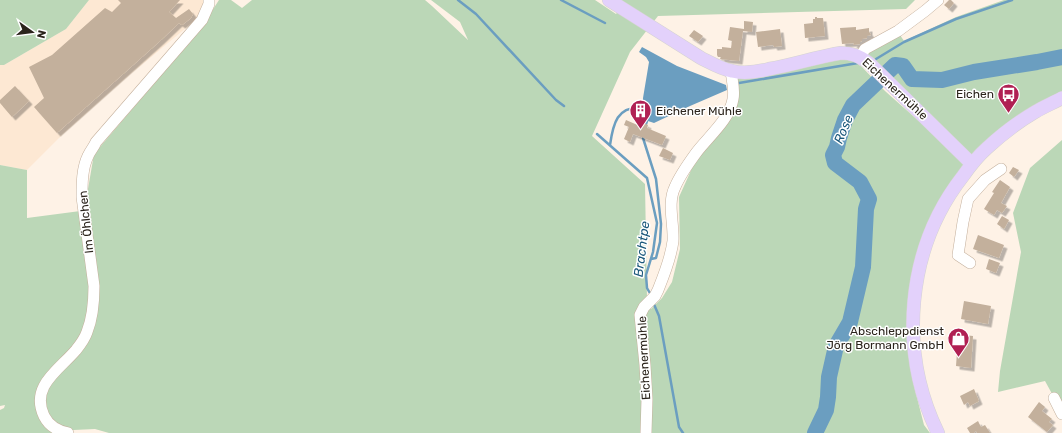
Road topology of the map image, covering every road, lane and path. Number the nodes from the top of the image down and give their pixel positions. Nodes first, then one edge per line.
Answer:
1 (209, 0) edge
2 (609, 0) edge
3 (938, 0) edge
4 (860, 57) junction
5 (731, 71) junction
6 (1062, 98) edge
7 (972, 164) junction
8 (1000, 169) dead end
9 (952, 190) junction
10 (968, 199) junction
11 (970, 264) dead end
12 (1054, 398) dead end
13 (1062, 414) edge
14 (68, 433) edge
15 (646, 433) edge
16 (938, 433) edge

1 - 14 street, Im Öhlchen
2 - 5 main road, Eichenermühle
3 - 4 street
4 - 5 main road, Eichenermühle
4 - 7 main road, Eichenermühle
5 - 15 street, Eichenermühle
6 - 7 main road
7 - 9 main road
8 - 10 street
9 - 10 street
9 - 16 main road
10 - 11 street
12 - 13 street

